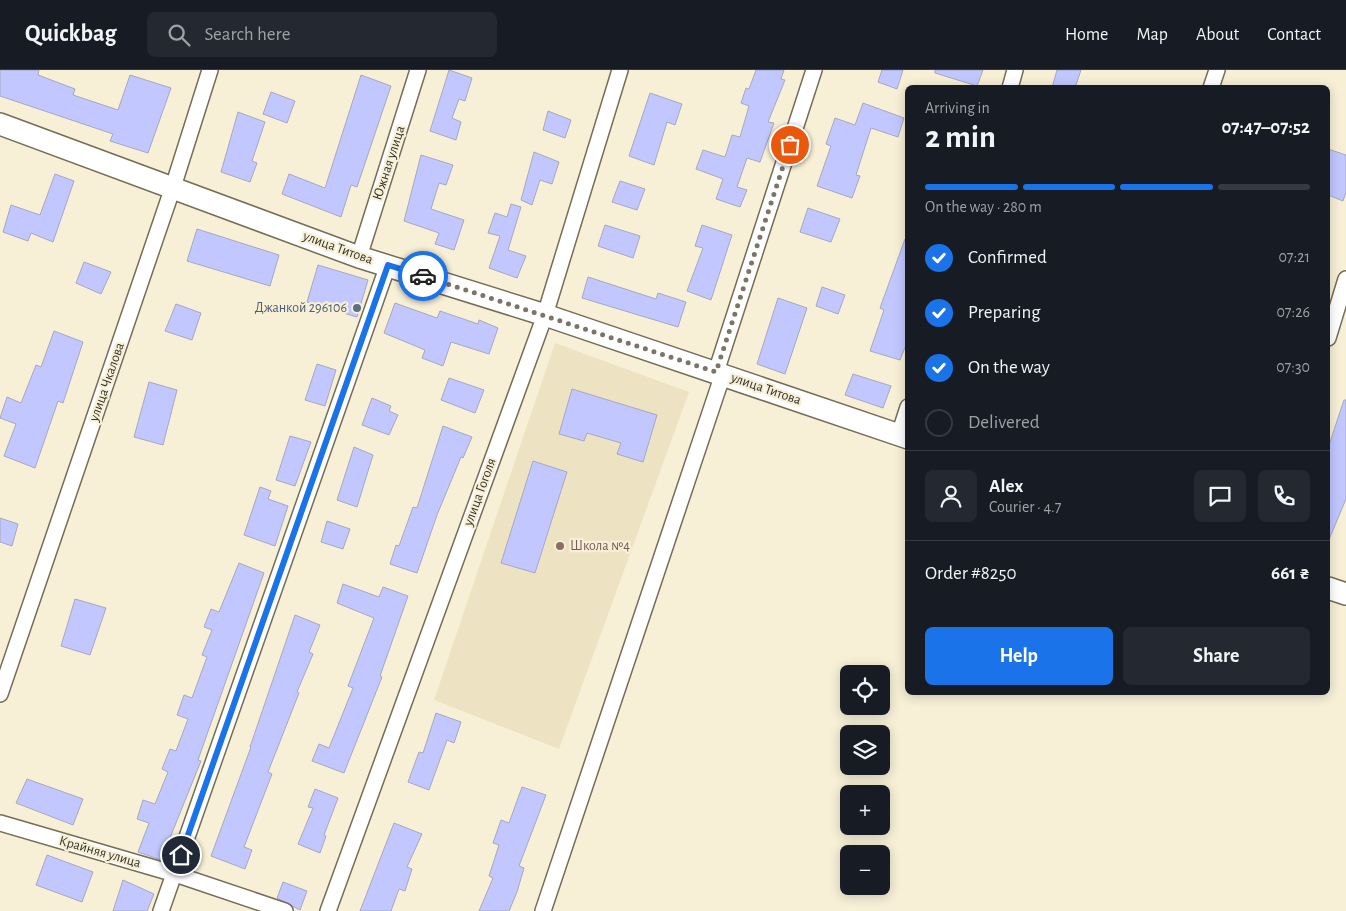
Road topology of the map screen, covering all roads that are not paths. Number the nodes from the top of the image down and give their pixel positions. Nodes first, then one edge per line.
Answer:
1 (210, 70) edge
2 (418, 70) edge
3 (620, 70) edge
4 (814, 70) edge
5 (1015, 70) edge
6 (1217, 70) edge
7 (1011, 85) edge
8 (1212, 85) edge
9 (0, 124) edge
10 (173, 187) junction
11 (359, 256) junction
12 (388, 265) junction
13 (1346, 278) edge
14 (545, 315) junction
15 (1330, 331) edge
16 (720, 373) junction
17 (903, 436) edge
18 (1330, 589) edge
19 (1346, 594) edge
20 (0, 694) edge
21 (0, 823) edge
22 (175, 874) junction
23 (161, 911) edge
24 (285, 911) edge
25 (328, 911) edge
26 (543, 911) edge

1 - 10 street, улица Чкалова
2 - 11 street, Южная улица
3 - 14 street, улица Гоголя
4 - 16 street
5 - 7 street
6 - 8 street
9 - 10 main road, улица Титова
10 - 11 main road, улица Титова
10 - 20 street, улица Чкалова
11 - 12 main road, улица Титова
12 - 14 main road, улица Титова
12 - 22 street
13 - 15 street
14 - 16 main road, улица Титова
14 - 25 street, улица Гоголя
16 - 17 main road, улица Титова
16 - 26 street
18 - 19 main road
21 - 22 street, Крайняя улица
22 - 23 street
22 - 24 street, Крайняя улица

